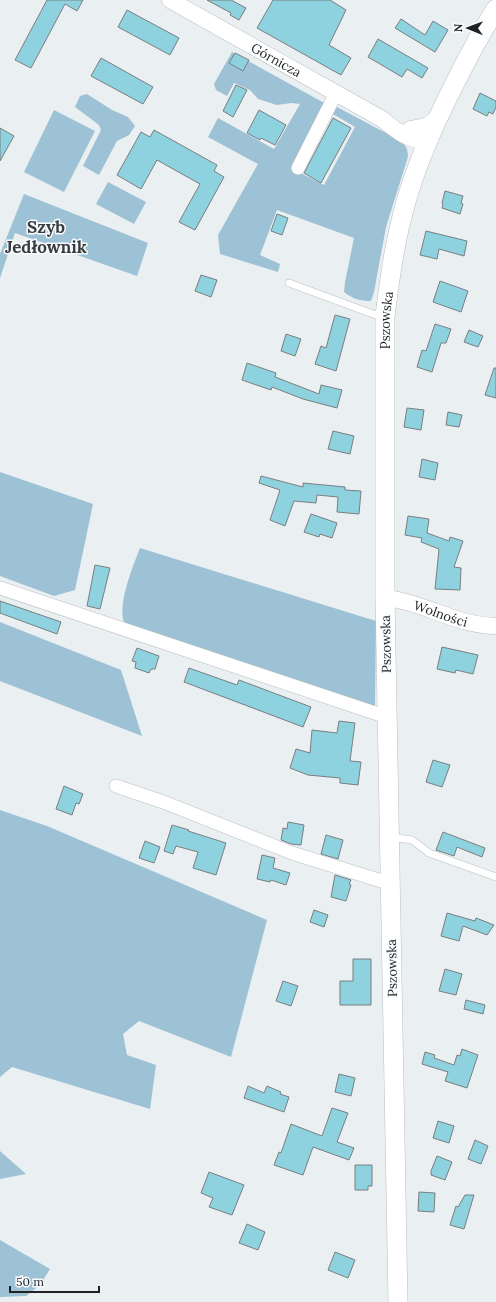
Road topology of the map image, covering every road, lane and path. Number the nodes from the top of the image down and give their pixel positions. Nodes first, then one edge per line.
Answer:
1 (170, 0) edge
2 (496, 8) edge
3 (336, 93) junction
4 (438, 118) junction
5 (408, 133) junction
6 (427, 142) junction
7 (298, 168) dead end
8 (416, 173) junction
9 (289, 283) dead end
10 (385, 316) junction
11 (0, 588) edge
12 (385, 598) junction
13 (496, 626) edge
14 (387, 717) junction
15 (116, 786) dead end
16 (390, 837) junction
17 (496, 877) edge
18 (391, 884) junction
19 (398, 1302) edge

1 - 3 street, Górnicza
2 - 4 main road, Pszowska
3 - 5 street, Górnicza
3 - 7 street
4 - 5 street
4 - 6 main road, Pszowska
5 - 6 street, Górnicza
5 - 8 street
6 - 8 main road, Pszowska
8 - 10 main road, Pszowska
9 - 10 lane
10 - 12 main road, Pszowska
11 - 14 street
12 - 13 street, Wolności
12 - 14 main road, Pszowska
14 - 16 main road, Pszowska
15 - 18 street
16 - 17 lane
16 - 18 main road, Pszowska
18 - 19 main road, Pszowska

